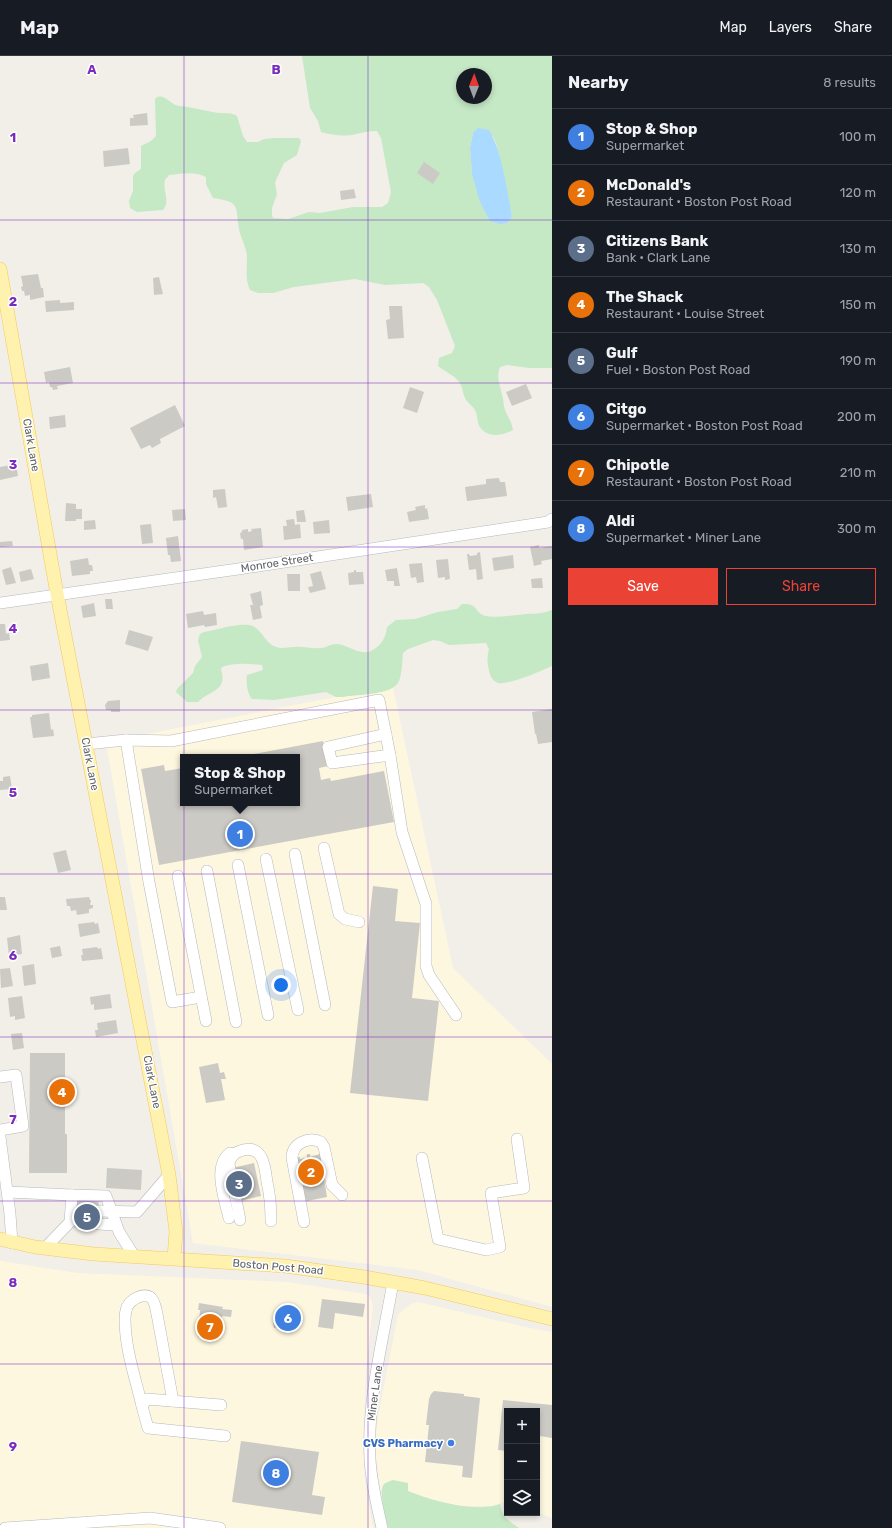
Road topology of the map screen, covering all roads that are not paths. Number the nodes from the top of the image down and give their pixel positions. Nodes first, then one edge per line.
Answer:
1 (0, 269) edge
2 (552, 519) edge
3 (57, 594) junction
4 (0, 603) edge
5 (386, 734) junction
6 (126, 740) junction
7 (86, 744) junction
8 (390, 755) junction
9 (324, 848) dead end
10 (295, 854) dead end
11 (266, 859) dead end
12 (238, 865) dead end
13 (207, 871) dead end
14 (178, 876) dead end
15 (359, 922) dead end
16 (201, 997) junction
17 (325, 1005) dead end
18 (298, 1010) dead end
19 (268, 1015) dead end
20 (456, 1015) dead end
21 (206, 1021) dead end
22 (236, 1022) dead end
23 (0, 1077) edge
24 (0, 1130) edge
25 (0, 1137) edge
26 (517, 1139) dead end
27 (422, 1158) dead end
28 (169, 1175) junction
29 (8, 1192) junction
30 (72, 1195) junction
31 (342, 1195) dead end
32 (98, 1211) tunnel mouth
33 (112, 1212) junction
34 (235, 1219) dead end
35 (271, 1222) dead end
36 (304, 1222) dead end
37 (98, 1224) tunnel mouth
38 (116, 1225) junction
39 (6, 1241) edge
40 (44, 1248) junction
41 (134, 1256) junction
42 (174, 1258) junction
43 (393, 1282) junction
44 (552, 1319) edge
45 (173, 1401) junction
46 (144, 1402) junction
47 (220, 1405) dead end
48 (225, 1436) dead end
49 (5, 1528) edge
50 (220, 1528) edge
51 (382, 1528) edge

1 - 3 main road, Clark Lane
2 - 3 street, Monroe Street
3 - 4 street, Monroe Street
3 - 7 main road, Clark Lane
5 - 6 street
5 - 8 street
5 - 8 street
6 - 7 street
6 - 16 street
7 - 28 main road, Clark Lane
8 - 20 street
9 - 15 street
10 - 17 street
11 - 18 street
12 - 19 street
13 - 22 street
14 - 16 street
16 - 21 street
23 - 24 street
25 - 29 street
26 - 27 street
28 - 33 street
28 - 42 main road, Clark Lane
29 - 30 street
29 - 39 street
30 - 33 street
30 - 40 street
31 - 36 street
32 - 33 street
33 - 38 street
34 - 35 street
37 - 38 street
38 - 41 street
39 - 40 main road, Boston Post Road
40 - 41 main road, Boston Post Road
41 - 42 main road, Boston Post Road
42 - 43 main road, Boston Post Road
43 - 44 main road, Boston Post Road
43 - 51 street, Miner Lane
45 - 46 street
45 - 46 street
45 - 47 street
46 - 48 street
49 - 50 street

